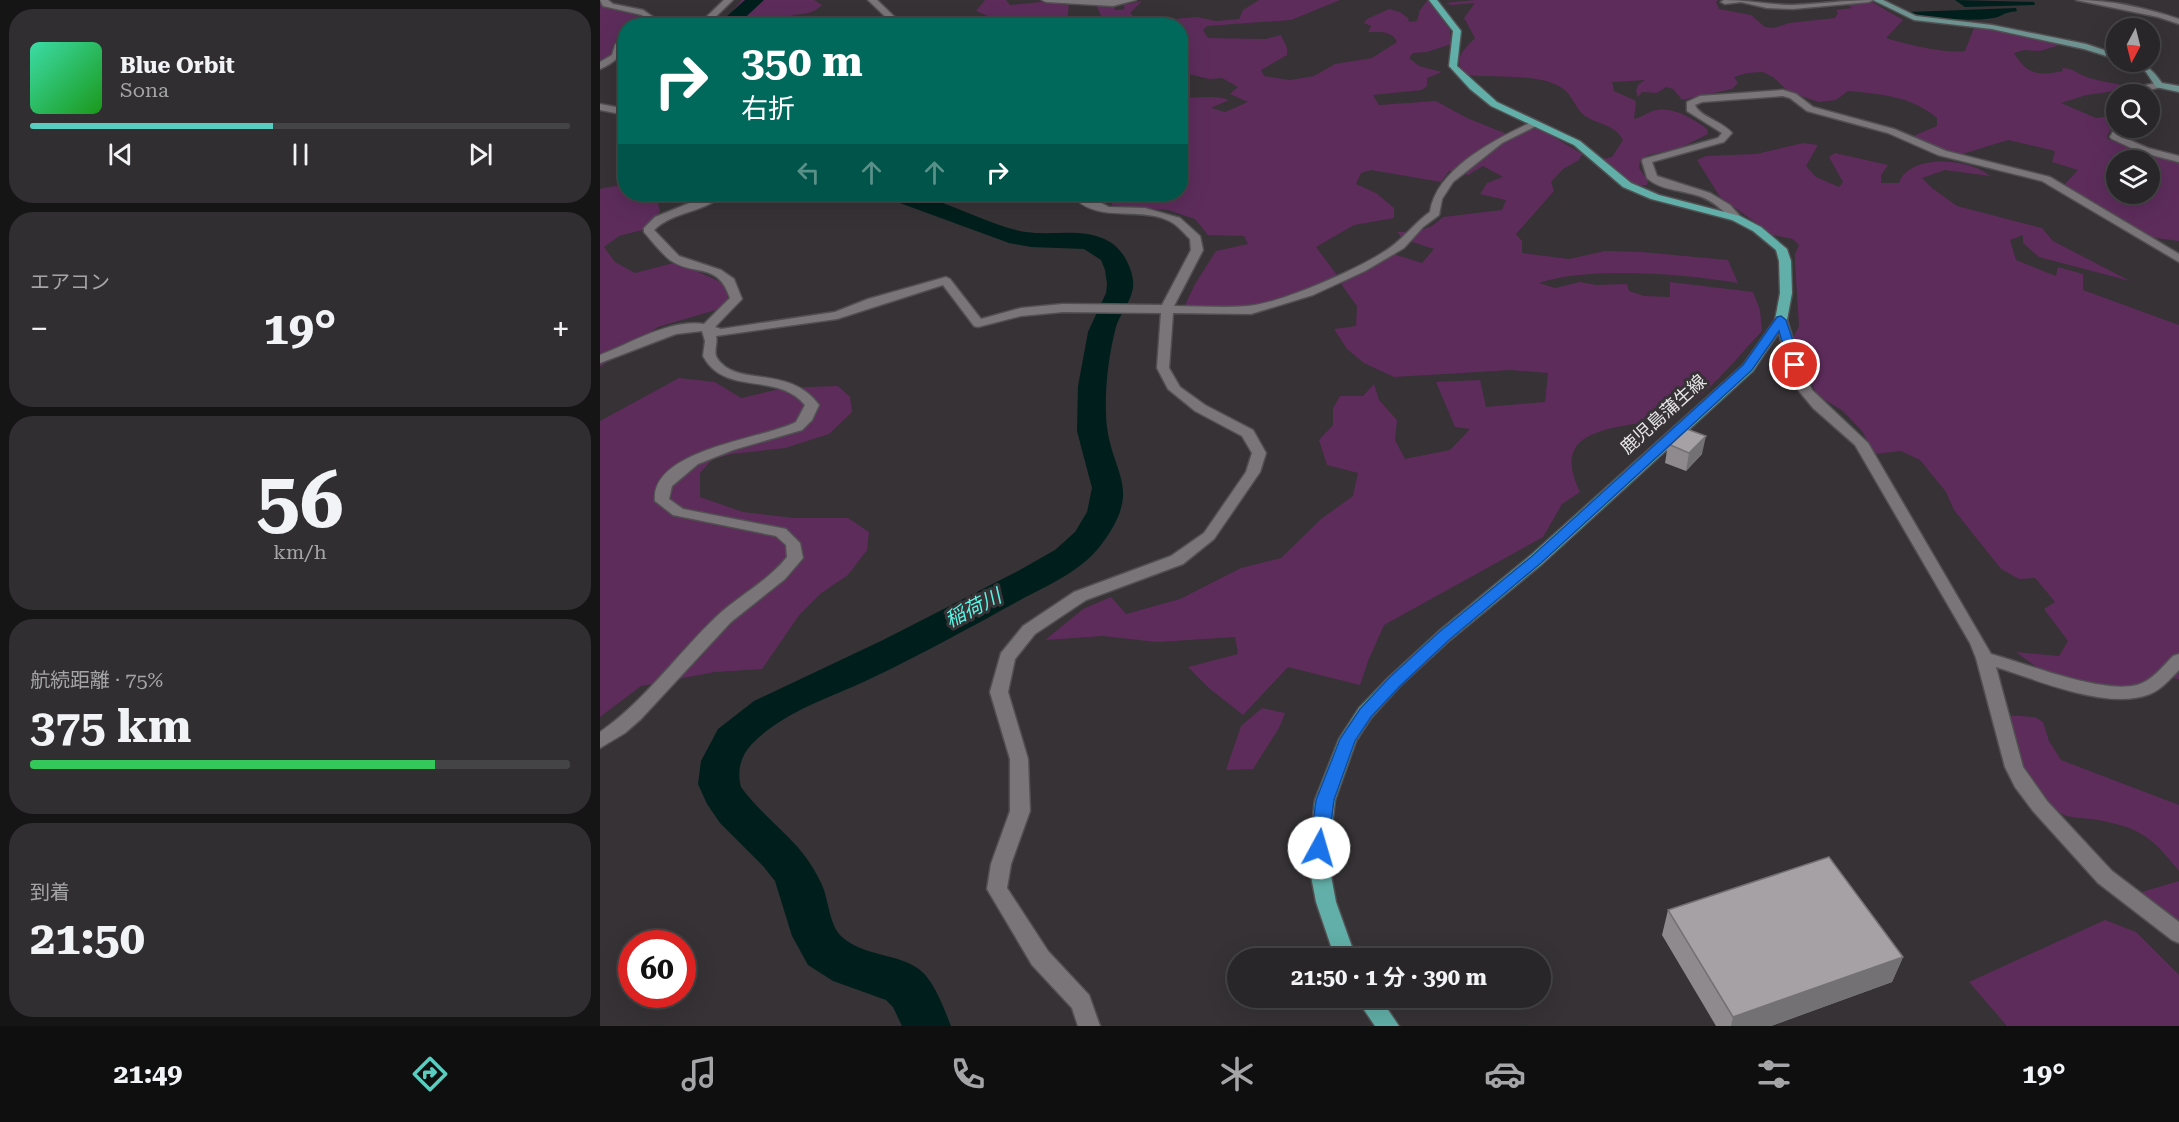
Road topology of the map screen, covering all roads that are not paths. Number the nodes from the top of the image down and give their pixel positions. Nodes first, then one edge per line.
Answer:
1 (604, 0) edge
2 (729, 0) edge
3 (872, 0) edge
4 (1047, 0) edge
5 (1132, 0) edge
6 (1433, 0) edge
7 (1869, 0) edge
8 (1877, 0) edge
9 (2080, 0) edge
10 (2125, 0) edge
11 (1725, 2) dead end
12 (2160, 15) junction
13 (649, 18) edge
14 (710, 18) edge
15 (891, 18) edge
16 (2179, 22) edge
17 (618, 49) edge
18 (2106, 54) edge
19 (600, 66) edge
20 (2160, 85) edge
21 (2179, 89) edge
22 (600, 107) edge
23 (615, 109) junction
24 (618, 110) edge
25 (600, 115) edge
26 (1535, 124) junction
27 (2117, 138) edge
28 (2179, 159) edge
29 (706, 201) edge
30 (1088, 201) edge
31 (1736, 218) junction
32 (2179, 259) edge
33 (1167, 308) junction
34 (1781, 320) junction
35 (707, 328) junction
36 (600, 359) edge
37 (1985, 658) junction
38 (2179, 660) edge
39 (600, 741) edge
40 (2179, 934) edge
41 (1340, 948) edge
42 (1374, 1008) edge
43 (1089, 1026) edge
44 (1388, 1026) edge

1 - 13 street
2 - 14 street
3 - 15 street
4 - 5 street
6 - 26 main road, 鹿児島蒲生線
7 - 11 street
8 - 18 street
9 - 12 street
10 - 12 street
12 - 16 street
17 - 19 street
20 - 21 street
22 - 23 street
23 - 24 street
23 - 25 street
26 - 31 main road, 鹿児島蒲生線
26 - 33 street
27 - 28 street
29 - 35 street
30 - 33 street
31 - 32 street
31 - 34 main road, 鹿児島蒲生線
33 - 35 street
33 - 43 street
34 - 37 street
34 - 41 main road, 鹿児島蒲生線
35 - 36 street
35 - 39 street
37 - 38 street
37 - 40 street
42 - 44 main road

